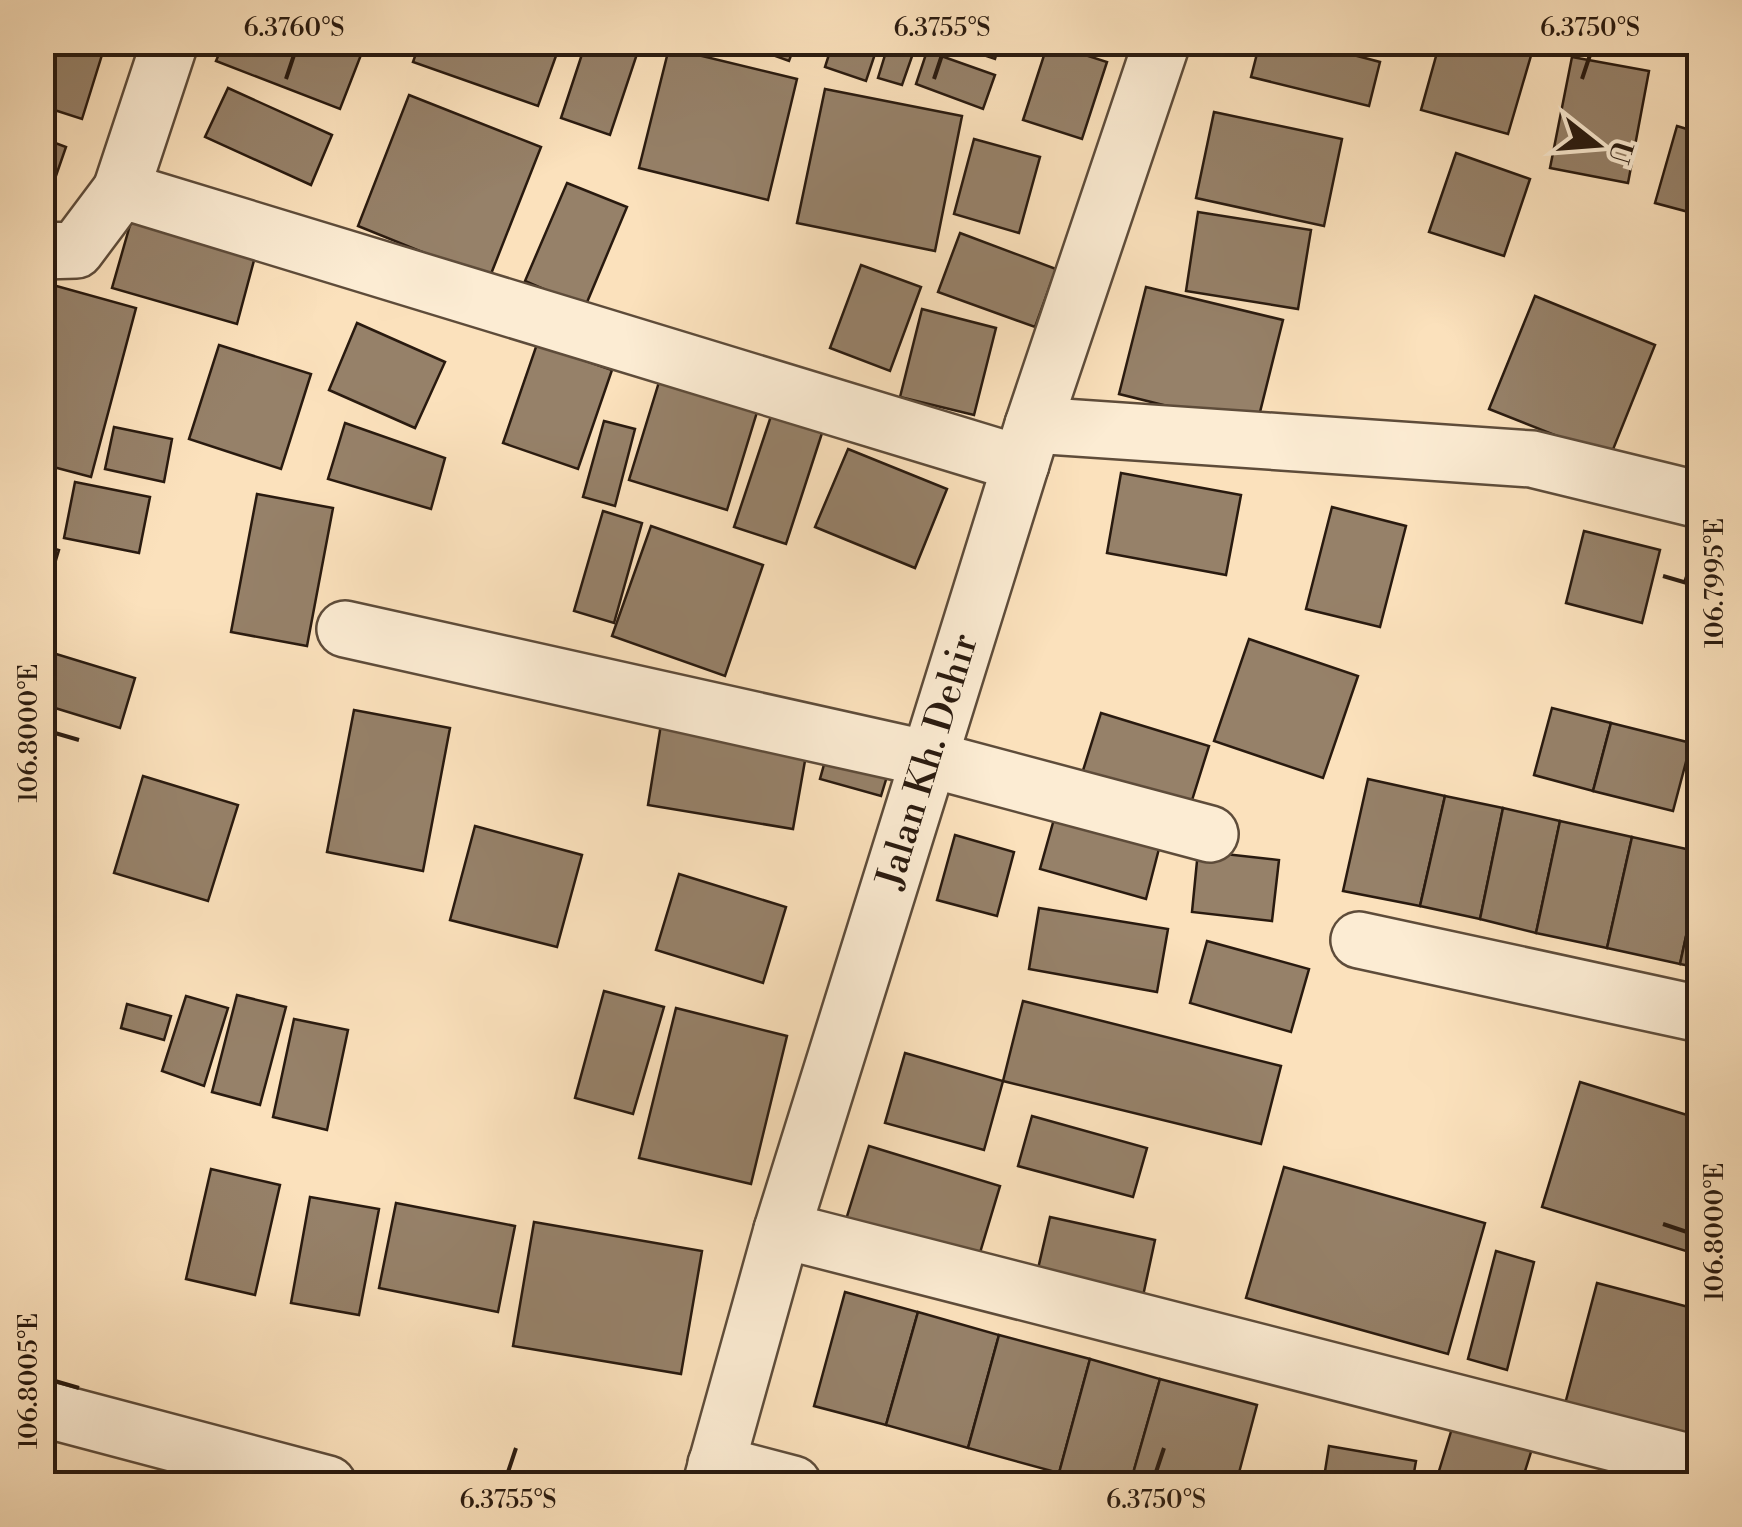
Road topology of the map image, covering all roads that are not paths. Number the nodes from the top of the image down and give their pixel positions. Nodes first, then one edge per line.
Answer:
1 (170, 42) edge
2 (1162, 42) edge
3 (121, 190) junction
4 (42, 251) edge
5 (1027, 444) junction
6 (1700, 500) edge
7 (345, 630) dead end
8 (929, 759) junction
9 (1210, 834) dead end
10 (1360, 940) dead end
11 (1700, 1014) edge
12 (782, 1230) junction
13 (48, 1410) dead end
14 (1700, 1465) edge
15 (714, 1474) edge
16 (328, 1484) edge
17 (794, 1484) edge

1 - 3 street
2 - 5 street, Jalan Kh. Dehir
3 - 4 street
3 - 5 street
5 - 6 street
5 - 8 street, Jalan Kh. Dehir
7 - 8 street
8 - 9 street
8 - 12 street, Jalan Kh. Dehir
10 - 11 street
12 - 14 street
12 - 15 street, Jalan Kh. Dehir
13 - 16 street
15 - 17 street

